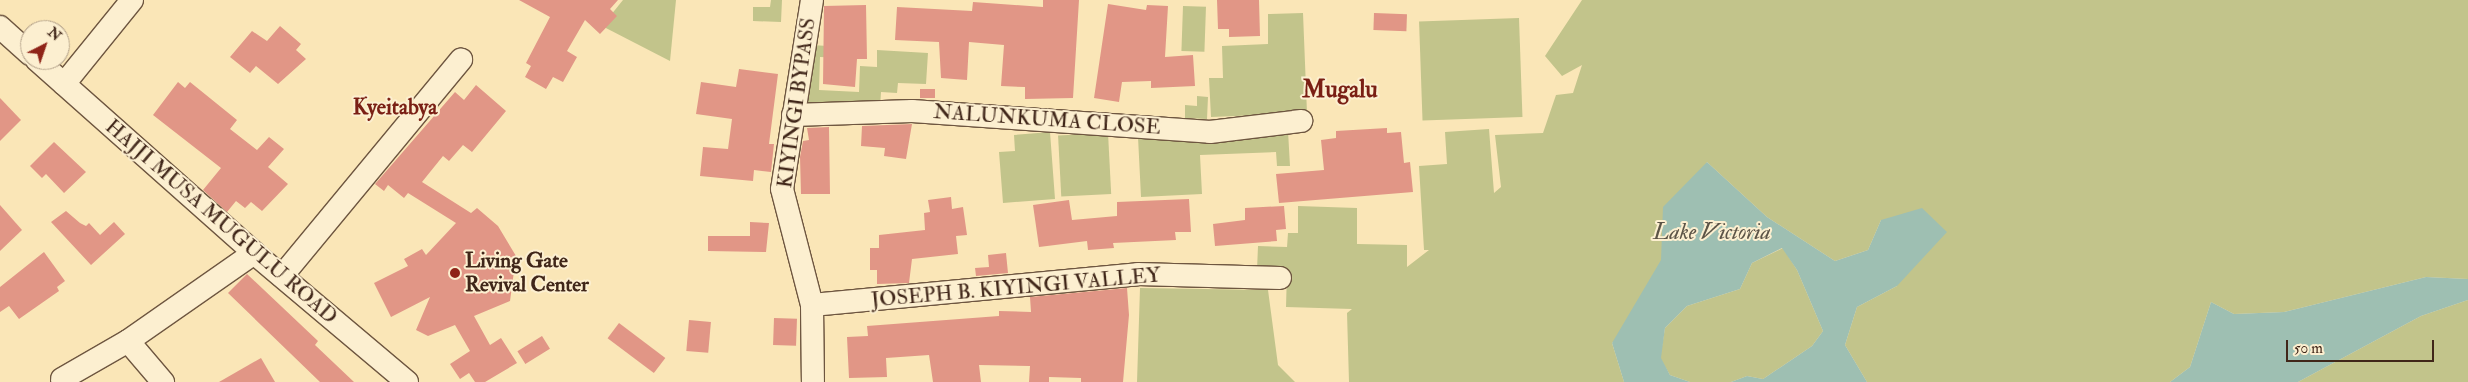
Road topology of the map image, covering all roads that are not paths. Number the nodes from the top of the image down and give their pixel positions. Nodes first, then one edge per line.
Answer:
1 (132, 0) edge
2 (812, 0) edge
3 (0, 27) edge
4 (20, 45) edge
5 (461, 60) dead end
6 (48, 70) edge
7 (64, 84) junction
8 (793, 115) junction
9 (1301, 120) dead end
10 (254, 253) junction
11 (282, 276) junction
12 (1280, 278) dead end
13 (812, 305) junction
14 (128, 341) junction
15 (62, 380) dead end
16 (163, 382) edge
17 (407, 382) edge
18 (812, 382) edge

1 - 7 street
2 - 8 street, KIYINGI BYPASS
3 - 4 street
5 - 11 street
6 - 7 street, HAJJI MUSA MUGULU ROAD
7 - 10 street, HAJJI MUSA MUGULU ROAD
8 - 9 street, NALUNKUMA CLOSE
8 - 13 street, KIYINGI BYPASS
10 - 11 street, HAJJI MUSA MUGULU ROAD
10 - 14 street
11 - 17 street, HAJJI MUSA MUGULU ROAD
12 - 13 street, JOSEPH B. KIYINGI VALLEY
13 - 18 street, KIYINGI BYPASS
14 - 15 street
14 - 16 street

